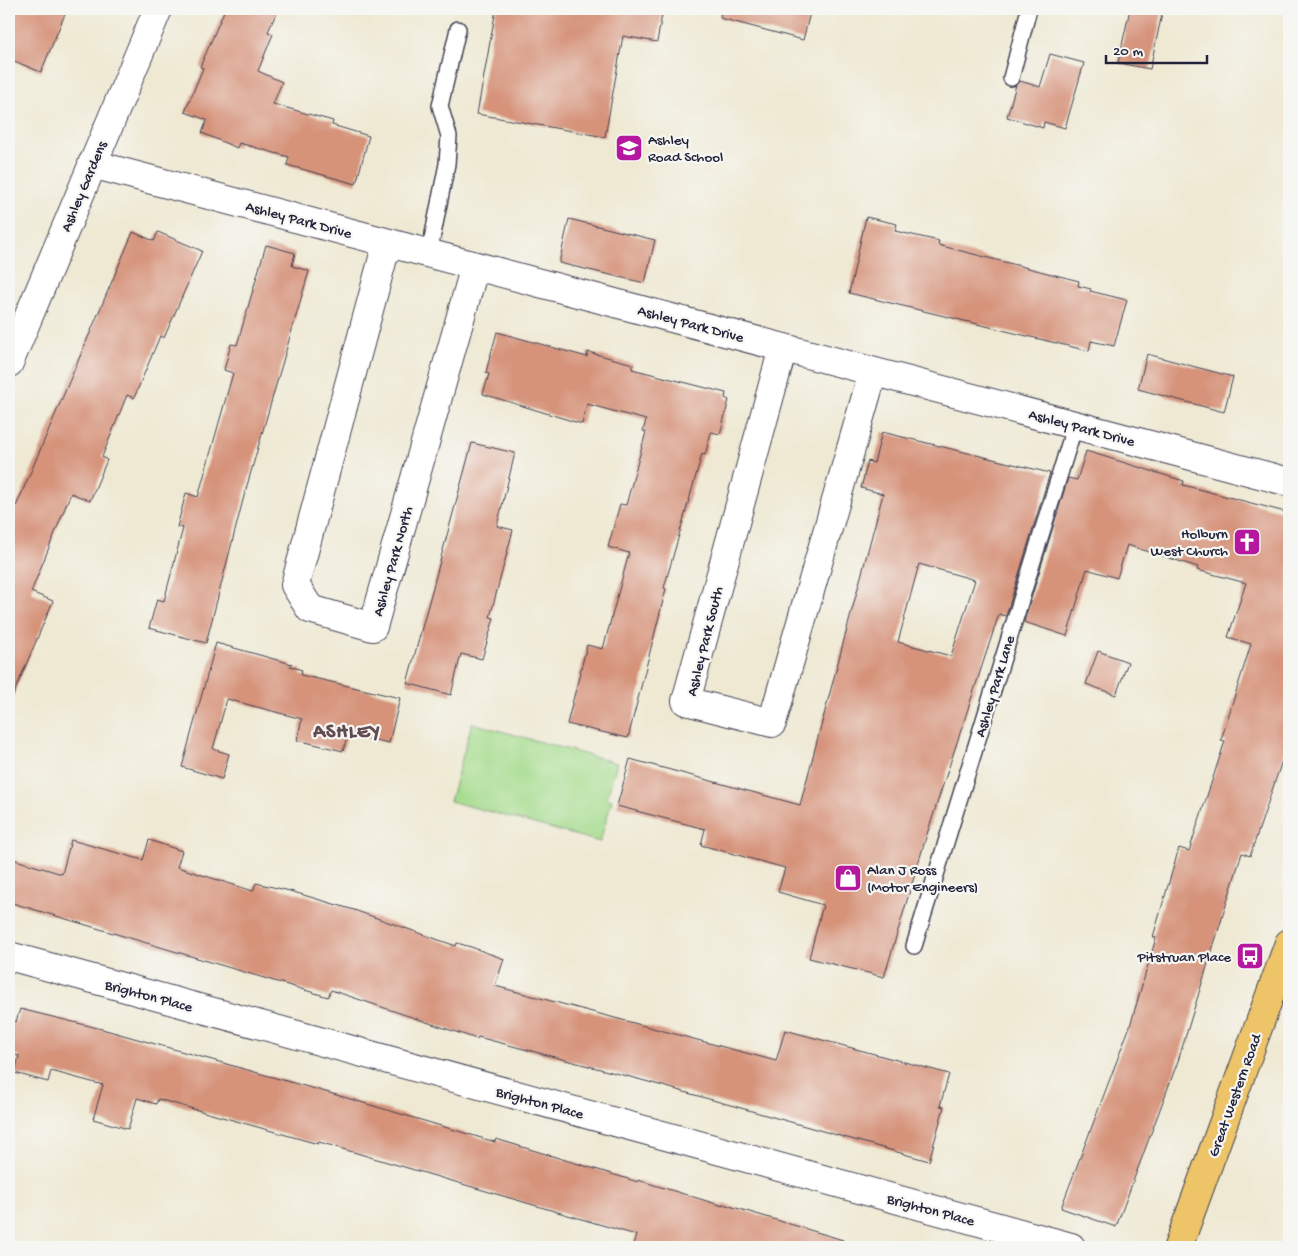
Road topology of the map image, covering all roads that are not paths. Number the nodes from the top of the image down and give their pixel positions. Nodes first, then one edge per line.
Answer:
1 (158, 9) edge
2 (1029, 9) edge
3 (458, 29) dead end
4 (1010, 78) dead end
5 (92, 164) junction
6 (387, 243) junction
7 (429, 254) junction
8 (475, 266) junction
9 (783, 348) junction
10 (9, 363) edge
11 (874, 372) junction
12 (1074, 426) junction
13 (1289, 482) edge
14 (1289, 943) edge
15 (914, 946) dead end
16 (9, 956) edge
17 (1071, 1247) edge
18 (1178, 1247) edge

1 - 5 street, Ashley Gardens
2 - 4 lane
3 - 7 lane
5 - 6 street, Ashley Park Drive
5 - 10 street, Ashley Gardens
6 - 7 street, Ashley Park Drive
6 - 8 street, Ashley Park North
7 - 8 street, Ashley Park Drive
8 - 9 street, Ashley Park Drive
9 - 11 street, Ashley Park Drive
9 - 11 street, Ashley Park South
11 - 12 street, Ashley Park Drive
12 - 13 street, Ashley Park Drive
12 - 15 lane, Ashley Park Lane
14 - 18 main road, Great Western Road
16 - 17 street, Brighton Place

